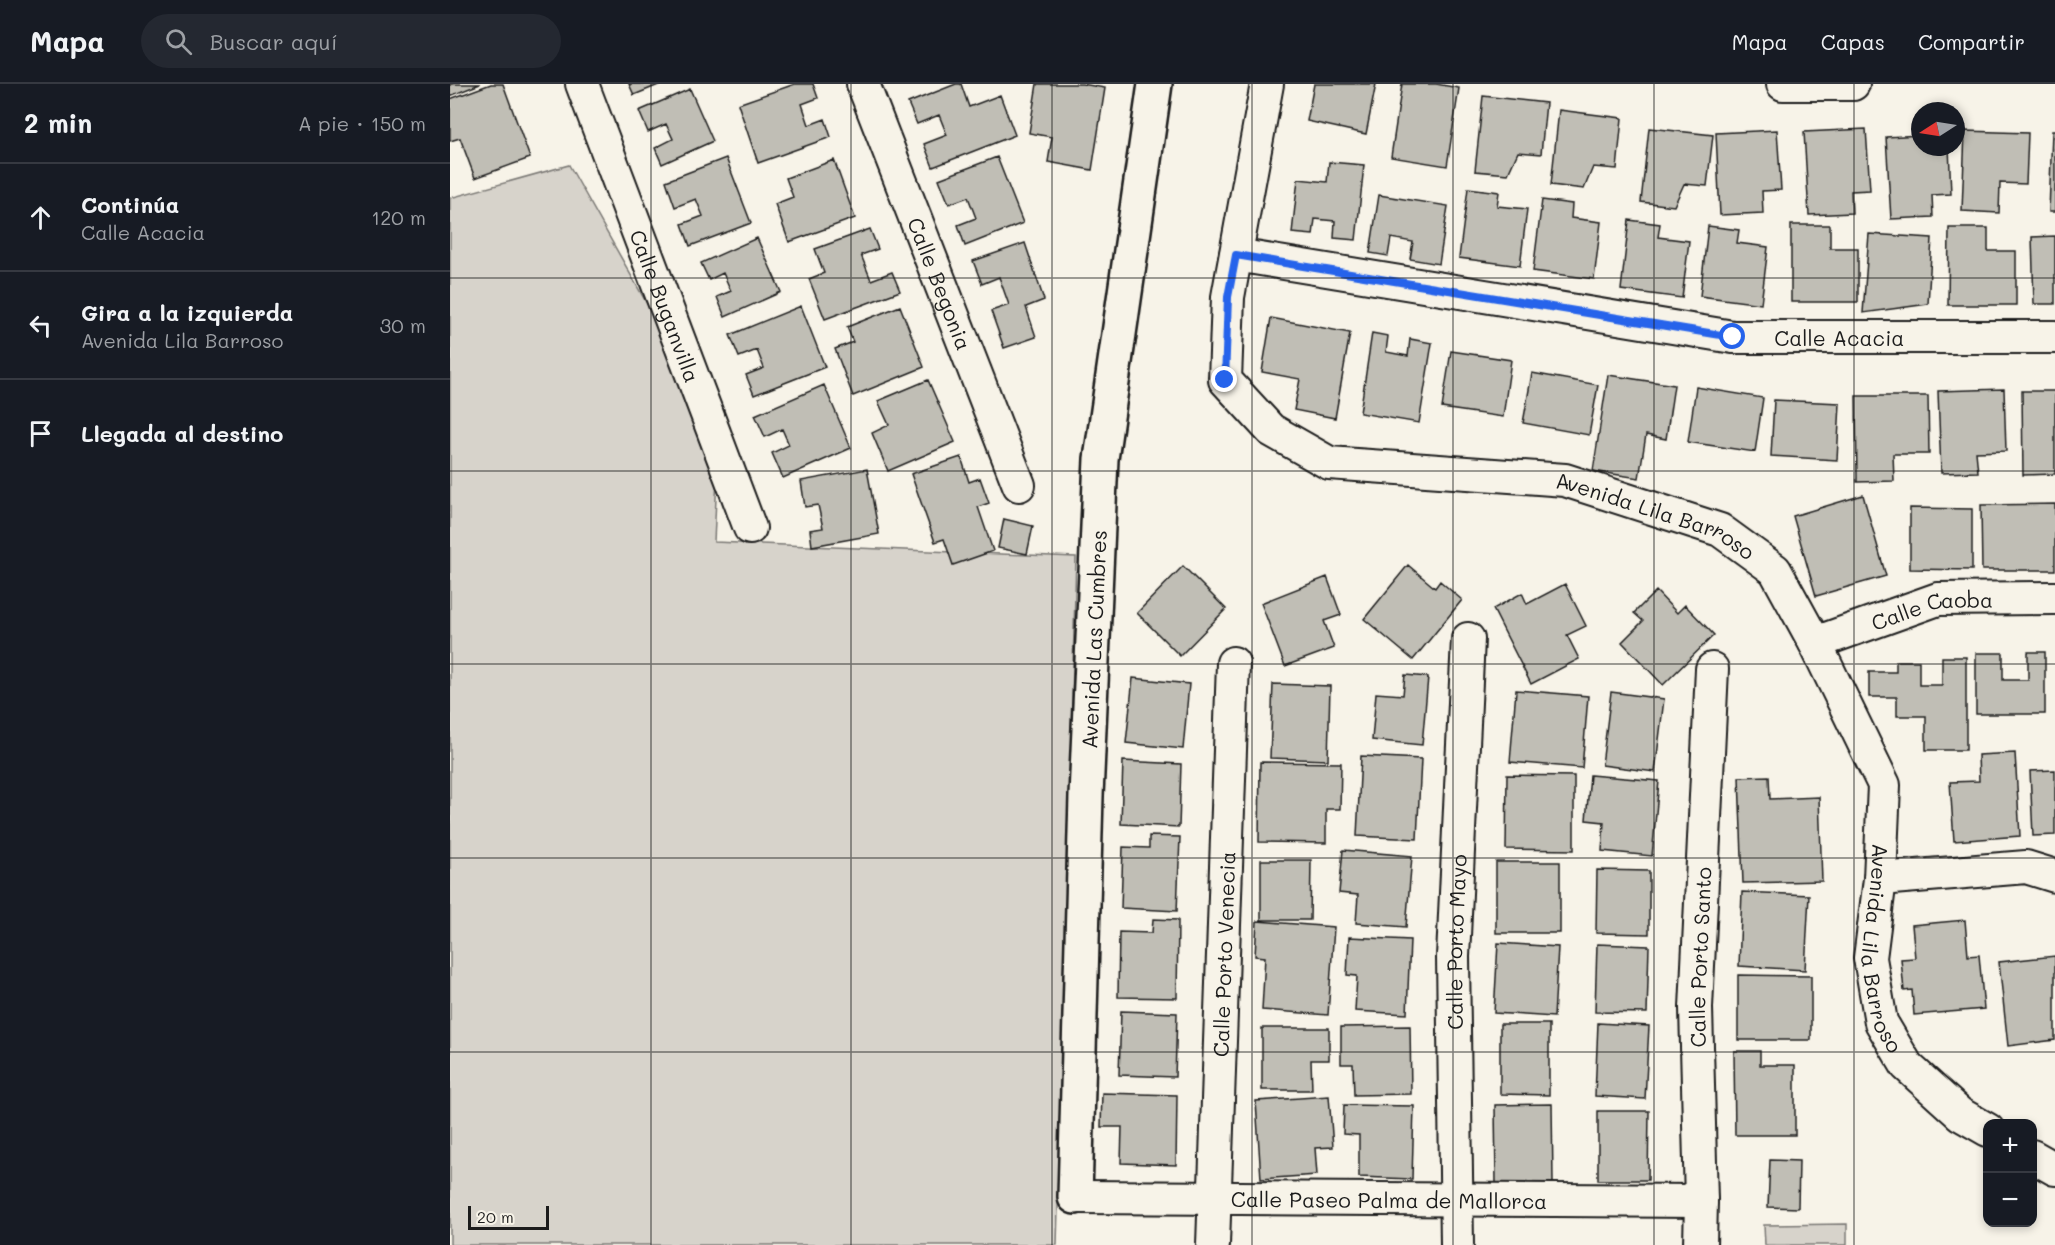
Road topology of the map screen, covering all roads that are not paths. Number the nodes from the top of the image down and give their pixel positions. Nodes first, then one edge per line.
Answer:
1 (582, 84) edge
2 (863, 84) edge
3 (1155, 84) edge
4 (1267, 84) edge
5 (1783, 84) edge
6 (1853, 84) edge
7 (1236, 255) junction
8 (2055, 337) edge
9 (1019, 484) dead end
10 (750, 528) dead end
11 (2055, 598) edge
12 (1468, 639) dead end
13 (1815, 643) junction
14 (1233, 663) dead end
15 (1712, 669) dead end
16 (2055, 876) edge
17 (1880, 879) junction
18 (1983, 1127) edge
19 (2037, 1159) edge
20 (2055, 1169) edge
21 (1075, 1197) joint
22 (1214, 1197) junction
23 (1456, 1200) junction
24 (1701, 1201) junction
25 (1213, 1245) edge
26 (1457, 1245) edge
27 (1700, 1245) edge

1 - 10 street, Calle Buganvilla
2 - 9 street, Calle Begonia
3 - 21 street, Avenida Las Cumbres
4 - 7 street, Avenida Lila Barroso
5 - 6 street
7 - 8 street, Calle Acacia
7 - 13 street, Avenida Lila Barroso
11 - 13 street, Calle Caoba
12 - 23 street, Calle Porto Mayo
13 - 17 street, Avenida Lila Barroso
14 - 22 street, Calle Porto Venecia
15 - 24 street, Calle Porto Santo
16 - 17 street
17 - 18 street, Avenida Lila Barroso
19 - 20 street
21 - 22 street, Calle Paseo Palma de Mallorca
22 - 23 street, Calle Paseo Palma de Mallorca
22 - 25 street, Calle Porto Venecia
23 - 24 street, Calle Paseo Palma de Mallorca
23 - 26 street, Calle Porto Mayo
24 - 27 street, Calle Porto Santo

